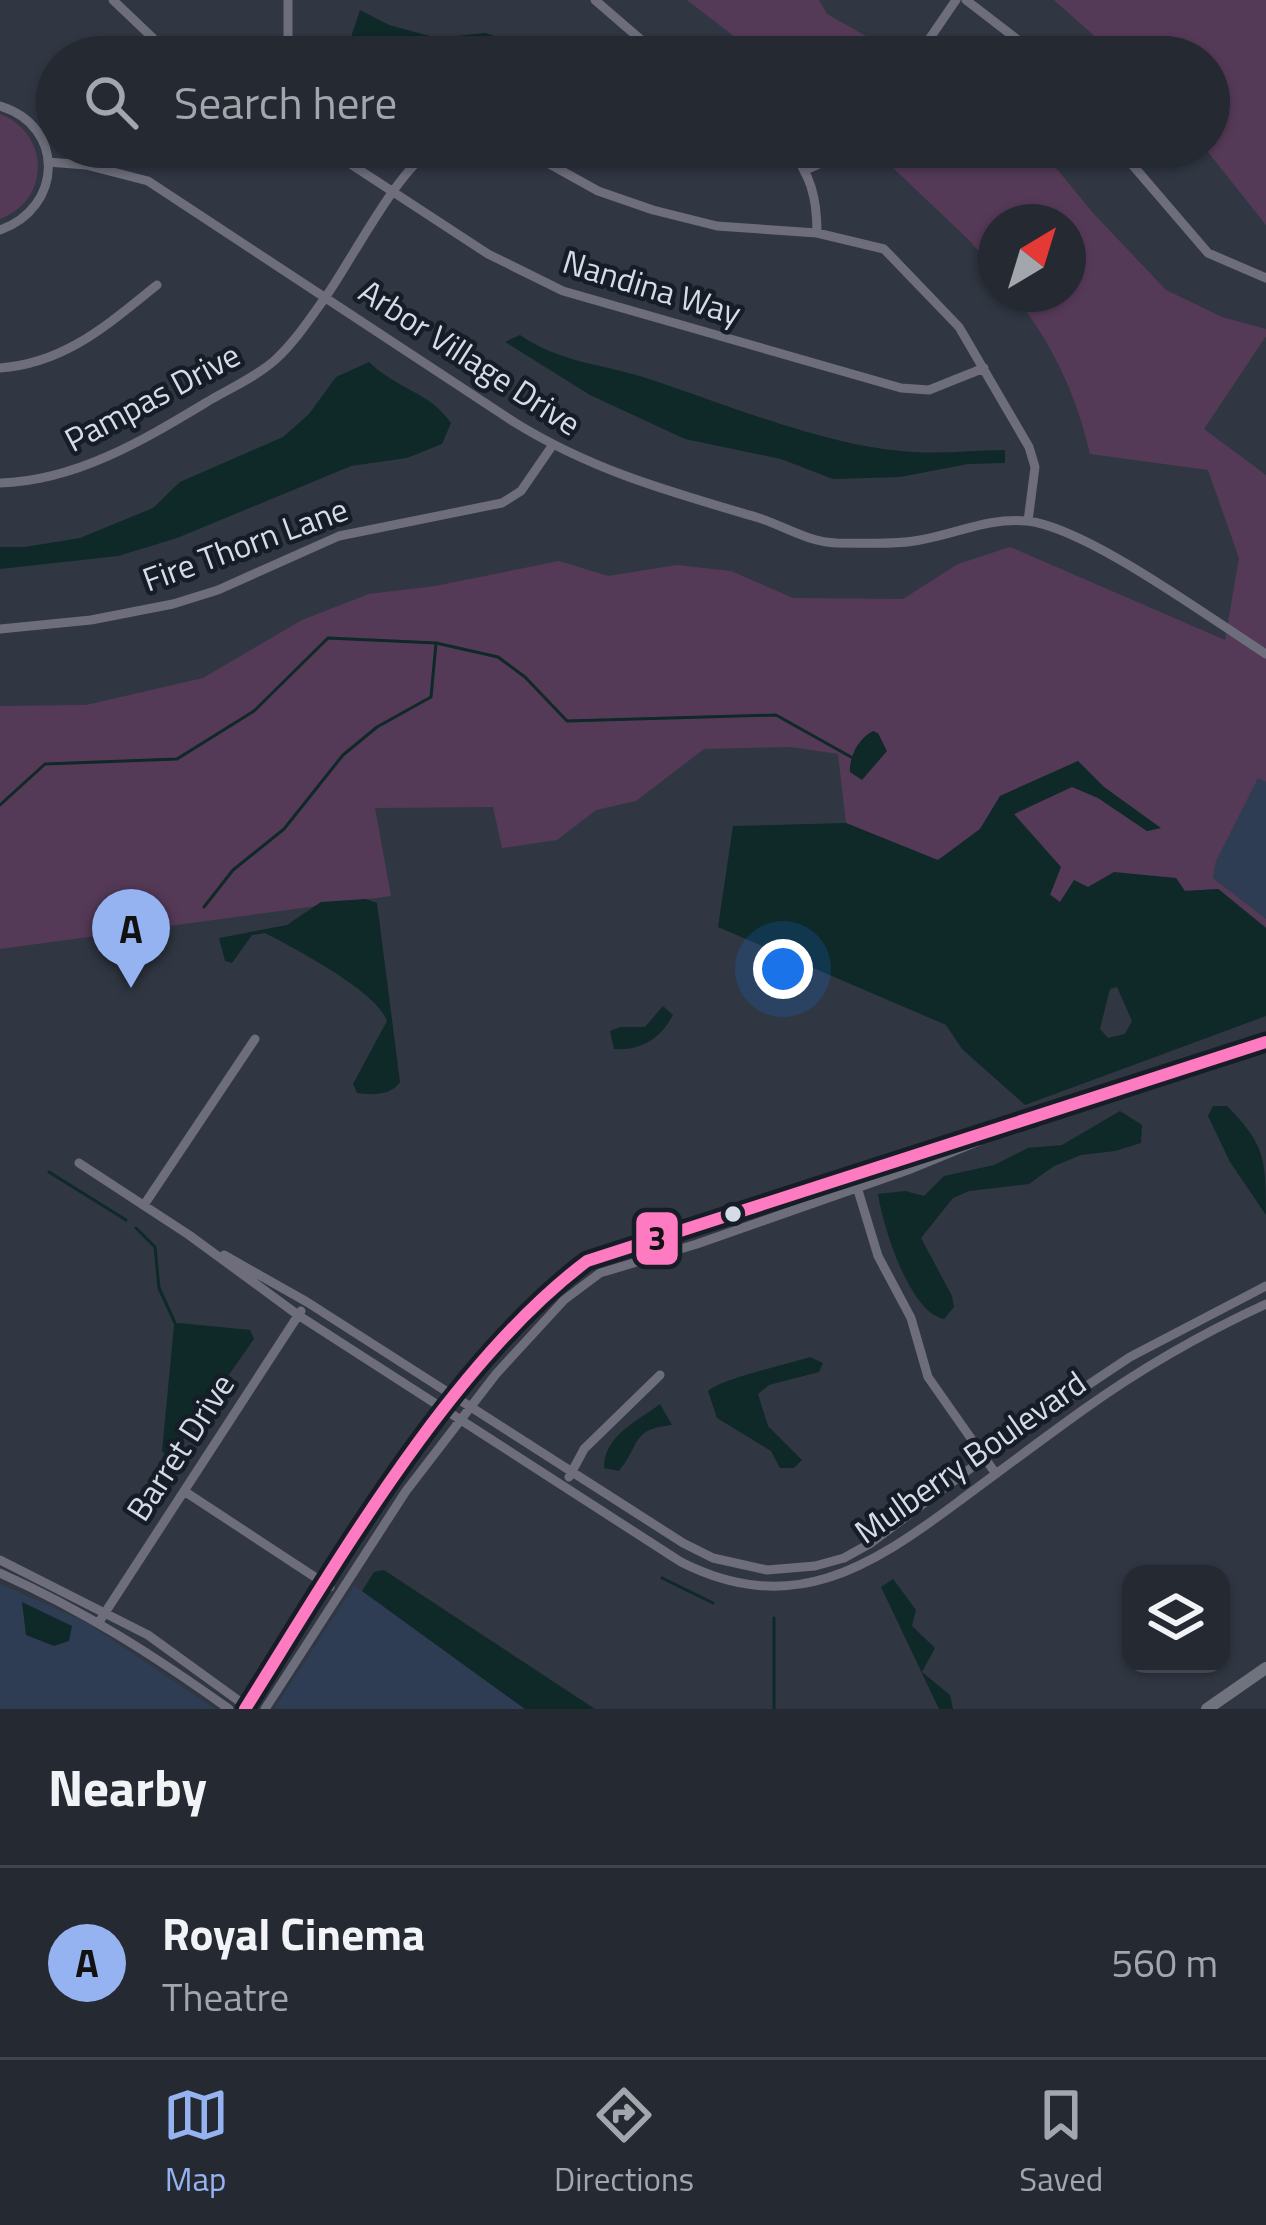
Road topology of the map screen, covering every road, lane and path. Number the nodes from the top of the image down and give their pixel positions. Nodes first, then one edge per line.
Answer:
1 (113, 0) edge
2 (288, 0) edge
3 (595, 0) edge
4 (956, 0) edge
5 (966, 0) edge
6 (151, 36) edge
7 (288, 36) edge
8 (637, 36) edge
9 (931, 36) edge
10 (1013, 36) edge
11 (0, 106) edge
12 (36, 129) edge
13 (48, 168) edge
14 (100, 168) edge
15 (356, 168) edge
16 (413, 168) edge
17 (557, 168) edge
18 (810, 168) edge
19 (1135, 168) edge
20 (806, 170) joint
21 (394, 193) junction
22 (0, 230) edge
23 (817, 233) junction
24 (1266, 278) edge
25 (157, 285) dead end
26 (326, 296) junction
27 (0, 368) edge
28 (984, 368) junction
29 (552, 446) junction
30 (0, 483) edge
31 (1028, 521) junction
32 (0, 629) edge
33 (1266, 654) edge
34 (255, 1039) dead end
35 (1266, 1042) edge
36 (997, 1131) junction
37 (80, 1163) dead end
38 (857, 1186) junction
39 (144, 1205) junction
40 (189, 1234) junction
41 (1266, 1286) edge
42 (308, 1302) junction
43 (1266, 1304) edge
44 (298, 1315) junction
45 (660, 1375) dead end
46 (454, 1399) junction
47 (469, 1408) junction
48 (445, 1412) junction
49 (459, 1421) junction
50 (984, 1458) junction
51 (572, 1473) junction
52 (996, 1474) junction
53 (563, 1486) junction
54 (184, 1491) junction
55 (0, 1560) edge
56 (0, 1574) edge
57 (326, 1584) junction
58 (340, 1593) junction
59 (106, 1611) junction
60 (99, 1622) junction
61 (184, 1659) junction
62 (1266, 1668) edge
63 (176, 1670) junction
64 (212, 1680) junction
65 (204, 1691) junction
66 (247, 1708) edge
67 (229, 1709) edge
68 (265, 1709) edge
69 (1207, 1709) edge

1 - 6 street
2 - 7 street
3 - 8 street
4 - 9 street
5 - 10 street
11 - 12 street
13 - 22 street
14 - 26 street, Arbor Village Drive
15 - 21 street, Nandina Way
16 - 21 street, Pampas Drive
17 - 23 street
18 - 20 street
19 - 24 street
20 - 23 street
21 - 26 street, Pampas Drive
21 - 28 street, Nandina Way
23 - 28 street
25 - 27 street
26 - 29 street, Arbor Village Drive
26 - 30 street, Pampas Drive
28 - 31 street
29 - 31 street, Arbor Village Drive
29 - 32 street, Fire Thorn Lane
31 - 33 street
34 - 39 street
35 - 36 street
36 - 38 street
36 - 46 street
37 - 39 street
38 - 47 street
38 - 50 street
39 - 40 street
40 - 42 street, Mulberry Boulevard
40 - 44 street, Mulberry Boulevard
41 - 50 street, Mulberry Boulevard
42 - 44 street, Barret Drive
42 - 46 street, Mulberry Boulevard
43 - 52 street, Mulberry Boulevard
44 - 48 street, Mulberry Boulevard
44 - 54 street, Barret Drive
45 - 51 street
46 - 47 street, Mulberry Boulevard
46 - 48 street
47 - 49 street
47 - 51 street, Mulberry Boulevard
48 - 49 street, Mulberry Boulevard
48 - 57 street
49 - 53 street, Mulberry Boulevard
49 - 58 street
50 - 51 street, Mulberry Boulevard
50 - 52 street
51 - 53 street
52 - 53 street, Mulberry Boulevard
54 - 57 street
54 - 59 street, Barret Drive
55 - 59 street
56 - 60 street
57 - 58 street
57 - 66 street
58 - 68 street
59 - 60 street, Barret Drive
59 - 61 street
60 - 63 street
61 - 63 street
61 - 64 street
62 - 69 highway
63 - 65 street
64 - 65 street
64 - 66 street
65 - 67 street

